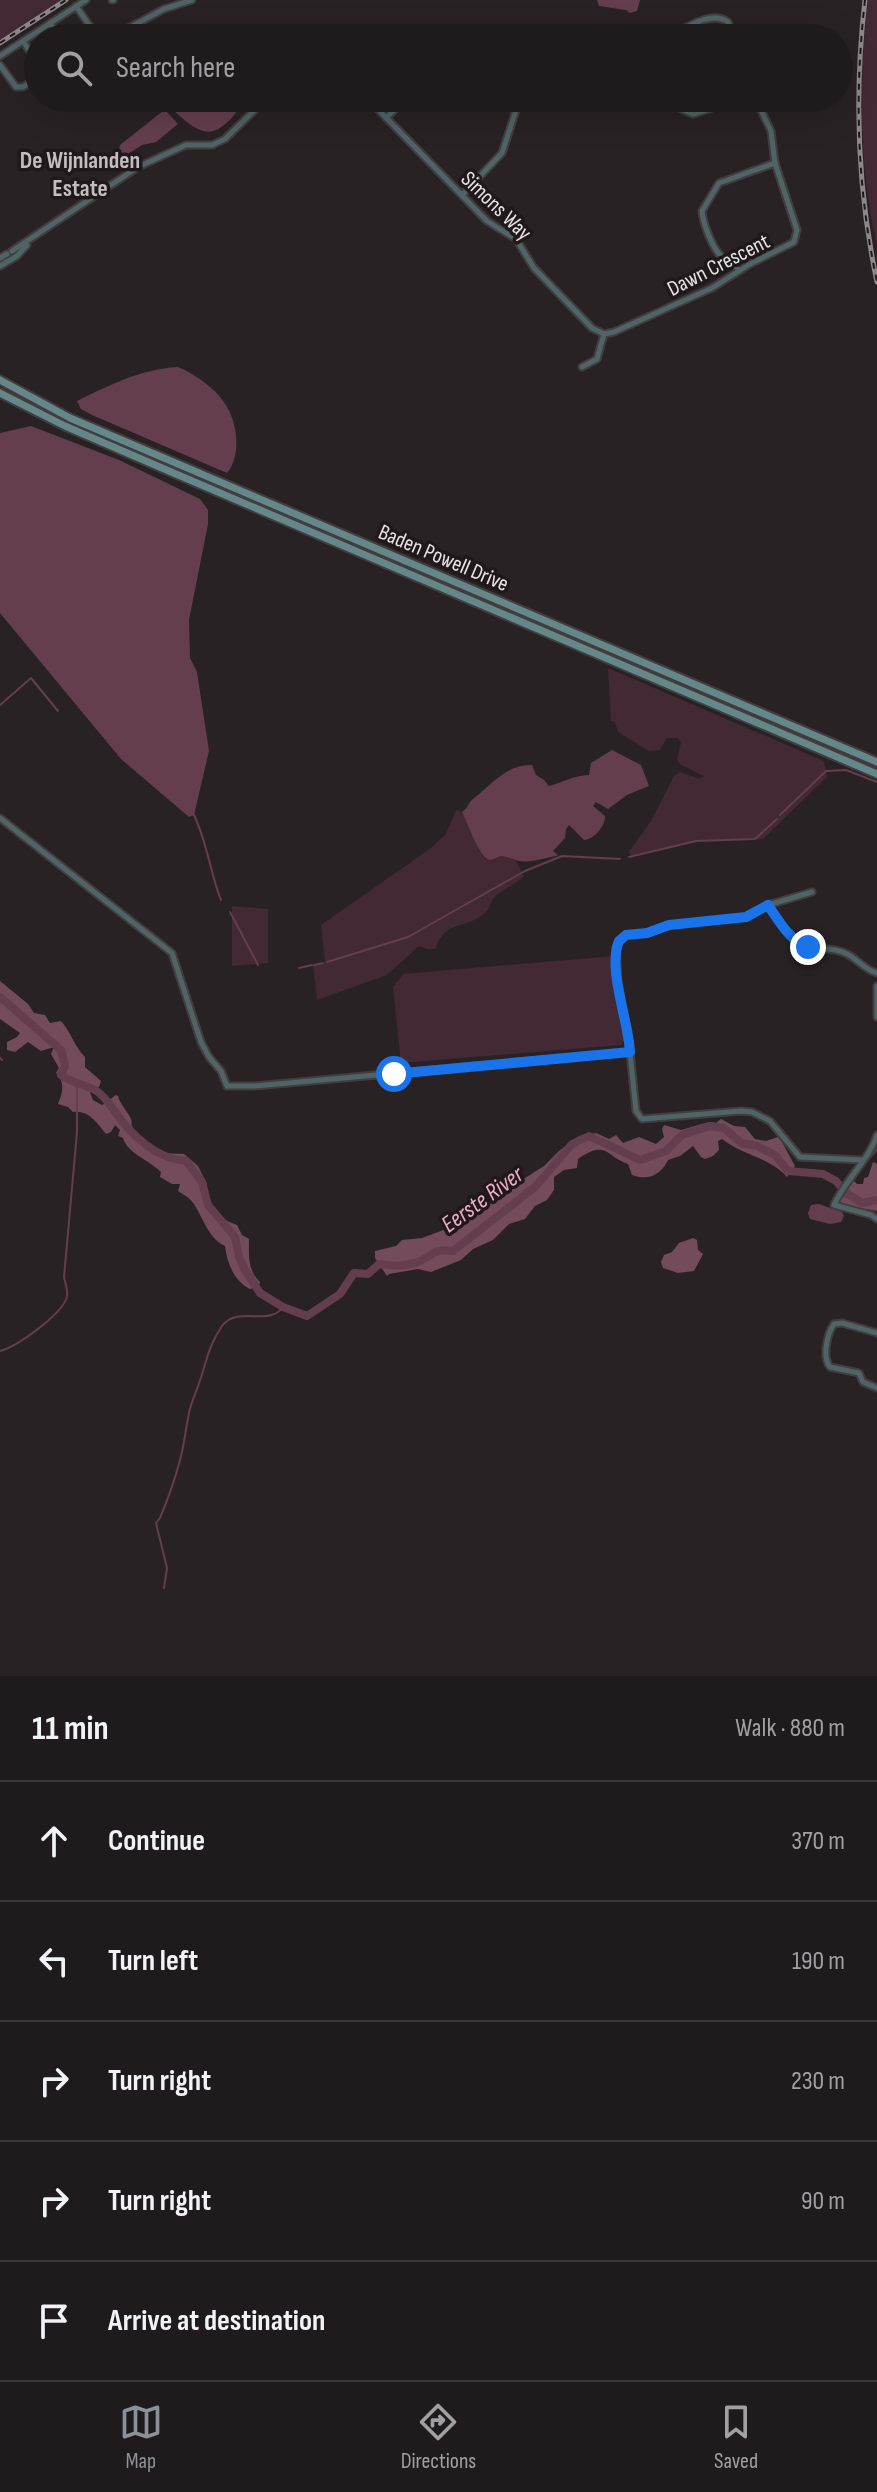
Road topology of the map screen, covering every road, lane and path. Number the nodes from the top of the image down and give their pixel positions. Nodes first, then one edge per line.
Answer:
1 (86, 0) edge
2 (192, 0) edge
3 (76, 6) junction
4 (50, 23) edge
5 (88, 24) edge
6 (136, 24) edge
7 (695, 24) edge
8 (729, 24) edge
9 (23, 41) edge
10 (0, 56) edge
11 (0, 65) edge
12 (24, 86) edge
13 (253, 112) edge
14 (380, 112) edge
15 (392, 112) edge
16 (515, 112) edge
17 (762, 112) edge
18 (386, 118) junction
19 (775, 163) junction
20 (462, 195) junction
21 (30, 241) junction
22 (0, 258) edge
23 (0, 266) edge
24 (739, 271) junction
25 (604, 334) junction
26 (582, 367) dead end
27 (0, 380) edge
28 (0, 393) edge
29 (877, 762) edge
30 (877, 774) edge
31 (0, 818) edge
32 (812, 892) dead end
33 (768, 905) junction
34 (877, 973) edge
35 (877, 986) edge
36 (877, 1017) edge
37 (630, 1052) junction
38 (877, 1135) edge
39 (862, 1160) junction
40 (877, 1219) edge
41 (877, 1333) edge
42 (877, 1388) edge

1 - 3 street
2 - 6 street
3 - 4 street
3 - 5 street
7 - 8 street
9 - 10 street
11 - 12 street
13 - 21 street
14 - 18 street, Simons Way
15 - 18 street
16 - 20 street
17 - 19 street, Dawn Crescent
18 - 20 street, Simons Way
19 - 24 street, Dawn Crescent
19 - 24 street
20 - 25 street, Simons Way
21 - 22 street
21 - 23 street
24 - 25 street, Dawn Crescent
25 - 26 street
27 - 29 main road, Baden Powell Drive
28 - 30 main road, Baden Powell Drive
31 - 37 street
32 - 33 street
33 - 34 street
33 - 37 street
35 - 36 street
37 - 39 street
38 - 39 street
39 - 40 street
41 - 42 street

